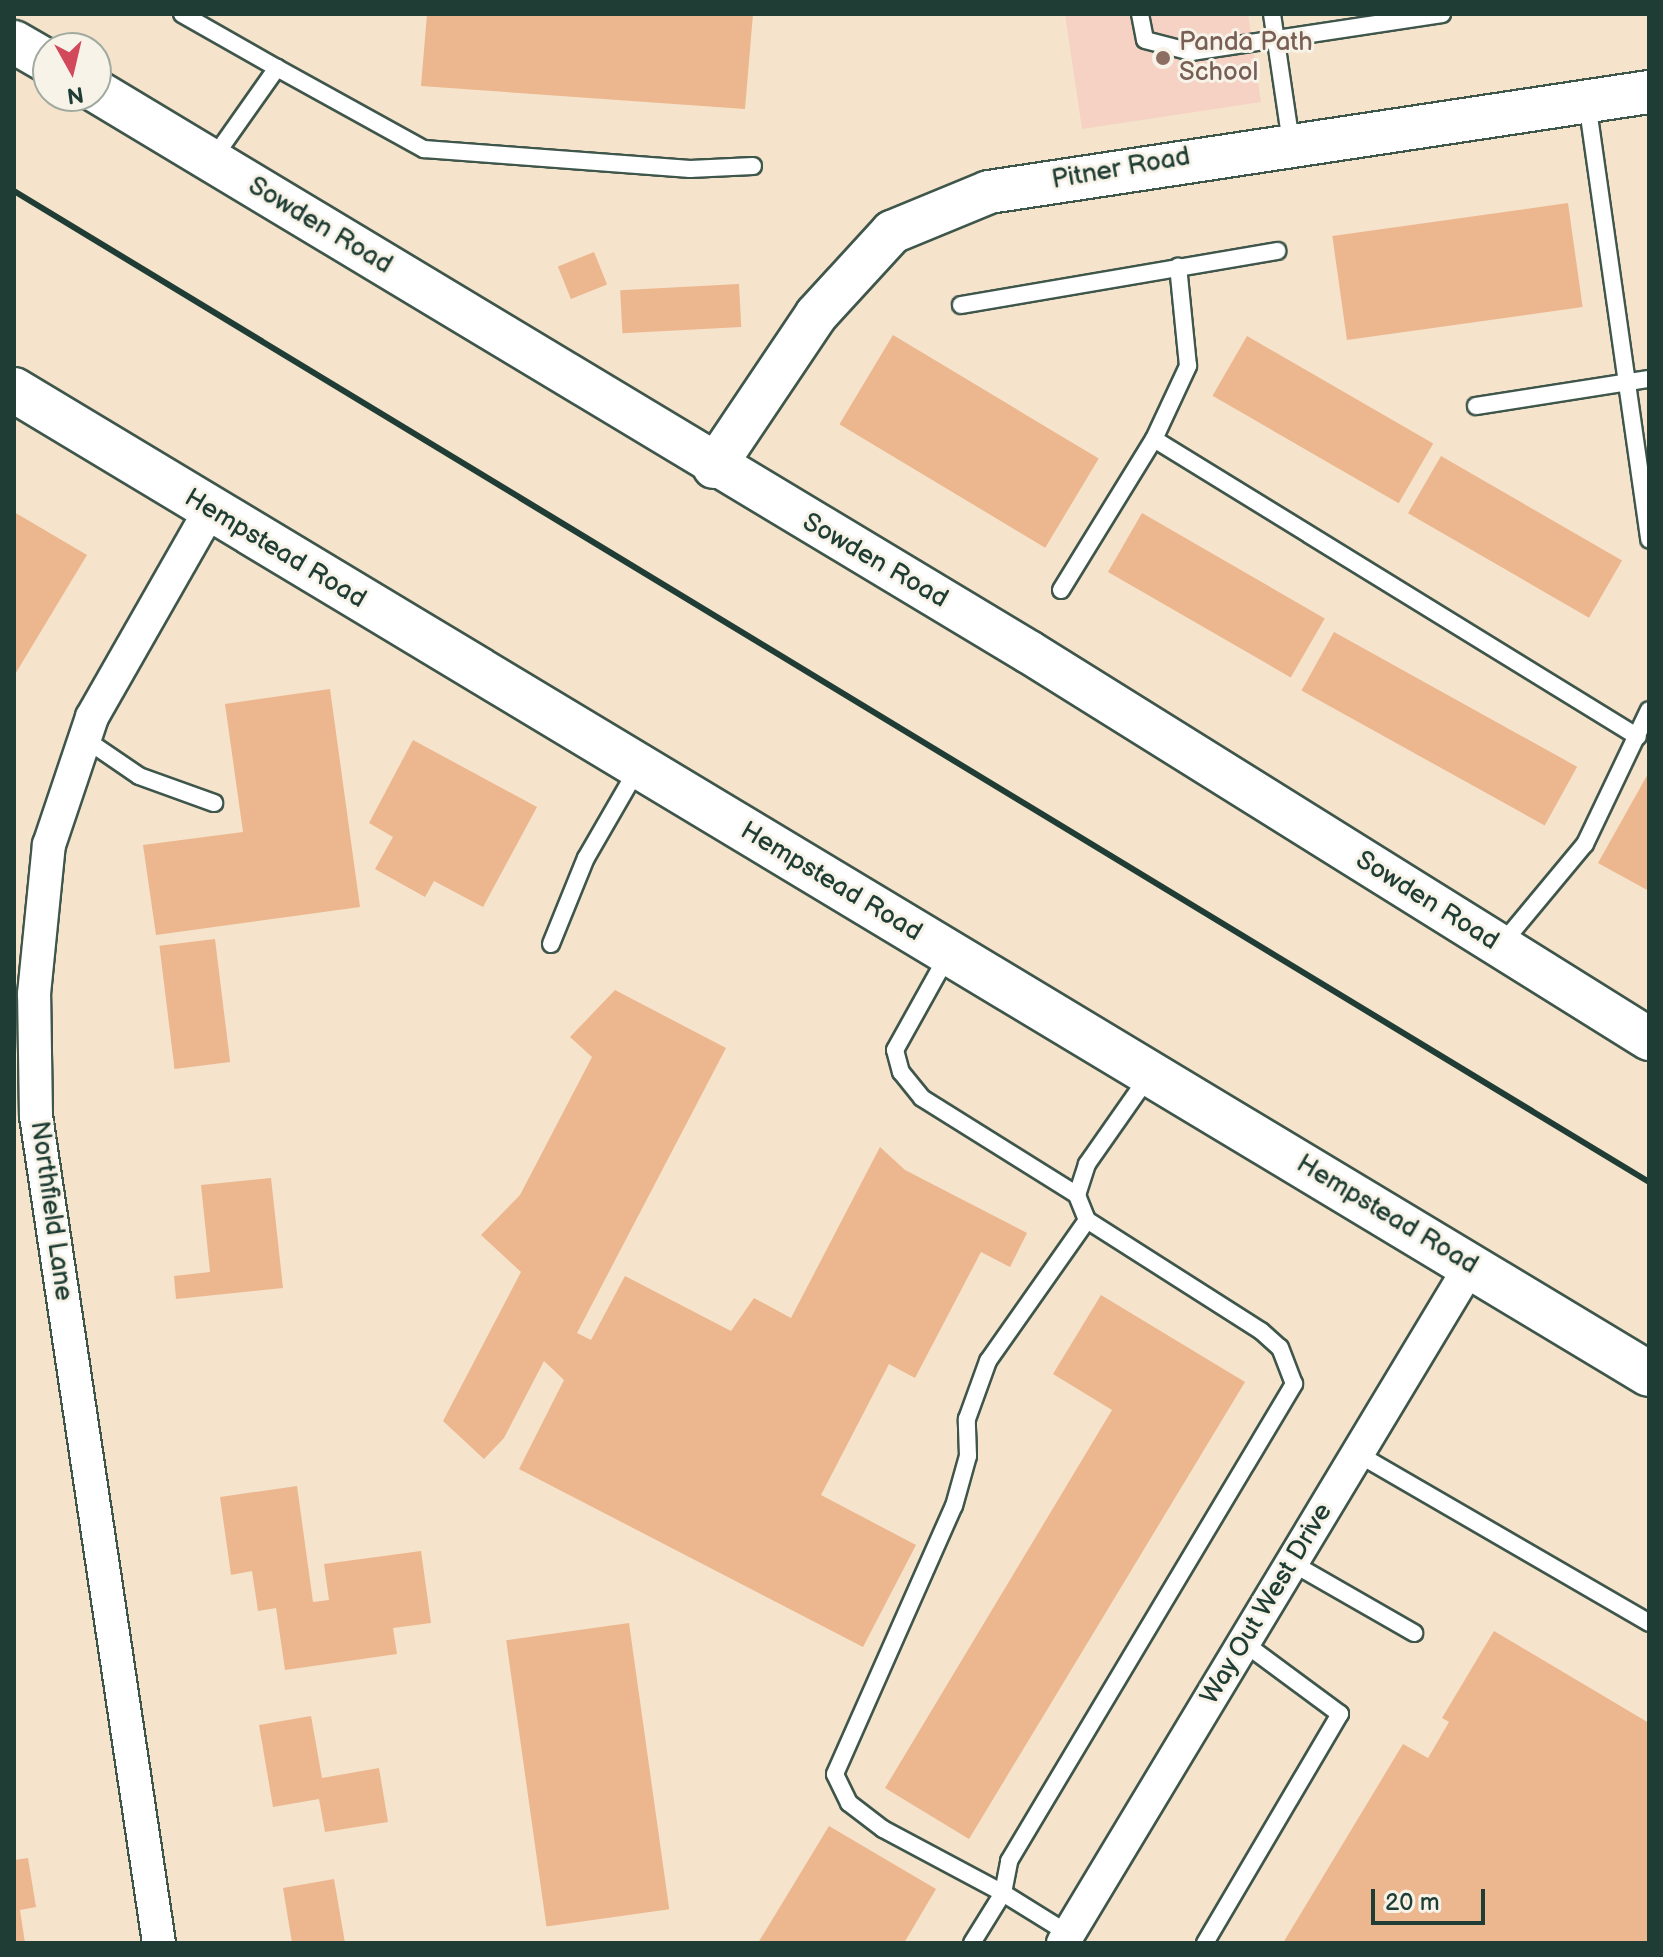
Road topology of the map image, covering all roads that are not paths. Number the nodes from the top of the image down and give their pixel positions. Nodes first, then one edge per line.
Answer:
1 (182, 14) edge
2 (1140, 14) edge
3 (1272, 14) edge
4 (1442, 14) edge
5 (1276, 41) junction
6 (14, 42) edge
7 (32, 53) edge
8 (277, 68) junction
9 (1649, 92) edge
10 (1587, 100) junction
11 (112, 101) edge
12 (1291, 143) junction
13 (212, 161) junction
14 (753, 166) dead end
15 (1277, 251) dead end
16 (1178, 266) junction
17 (961, 305) dead end
18 (1649, 379) edge
19 (1624, 383) junction
20 (14, 390) edge
21 (1476, 406) dead end
22 (1154, 439) junction
23 (714, 467) junction
24 (210, 510) junction
25 (1649, 540) edge
26 (1061, 590) dead end
27 (1649, 710) edge
28 (1638, 737) junction
29 (85, 739) junction
30 (639, 767) junction
31 (214, 803) dead end
32 (551, 944) dead end
33 (1500, 946) junction
34 (949, 953) junction
35 (1649, 1039) edge
36 (1151, 1073) junction
37 (1077, 1195) junction
38 (1087, 1220) junction
39 (1471, 1265) junction
40 (1649, 1374) edge
41 (1358, 1454) junction
42 (1292, 1563) junction
43 (1649, 1623) edge
44 (1414, 1633) dead end
45 (1244, 1643) junction
46 (1003, 1893) junction
47 (1066, 1939) edge
48 (159, 1943) edge
49 (972, 1943) edge
50 (1205, 1943) edge

1 - 8 lane
2 - 5 lane
3 - 5 lane
4 - 5 lane
5 - 12 lane
6 - 7 street
8 - 13 lane
8 - 14 lane
9 - 10 street, Pitner Road
10 - 12 street, Pitner Road
10 - 19 lane
11 - 13 street, Sowden Road
12 - 23 street, Pitner Road
13 - 23 street, Sowden Road
15 - 16 lane
16 - 17 lane
16 - 22 lane
18 - 19 lane
19 - 21 lane
19 - 25 lane
20 - 24 main road, Hempstead Road
22 - 26 lane
22 - 28 lane
23 - 33 street, Sowden Road
24 - 29 street, Northfield Lane
24 - 30 main road, Hempstead Road
27 - 28 lane
28 - 33 lane
29 - 31 lane
29 - 48 street, Northfield Lane
30 - 32 lane
30 - 34 main road, Hempstead Road
33 - 35 street, Sowden Road
34 - 36 main road, Hempstead Road
34 - 37 lane
36 - 37 lane
36 - 39 main road, Hempstead Road
37 - 38 lane
38 - 46 lane
38 - 46 lane
39 - 40 main road, Hempstead Road
39 - 41 street, Way Out West Drive
41 - 42 street, Way Out West Drive
41 - 43 lane
42 - 44 lane
42 - 45 street, Way Out West Drive
45 - 47 street, Way Out West Drive
45 - 50 lane
46 - 47 lane
46 - 49 lane

